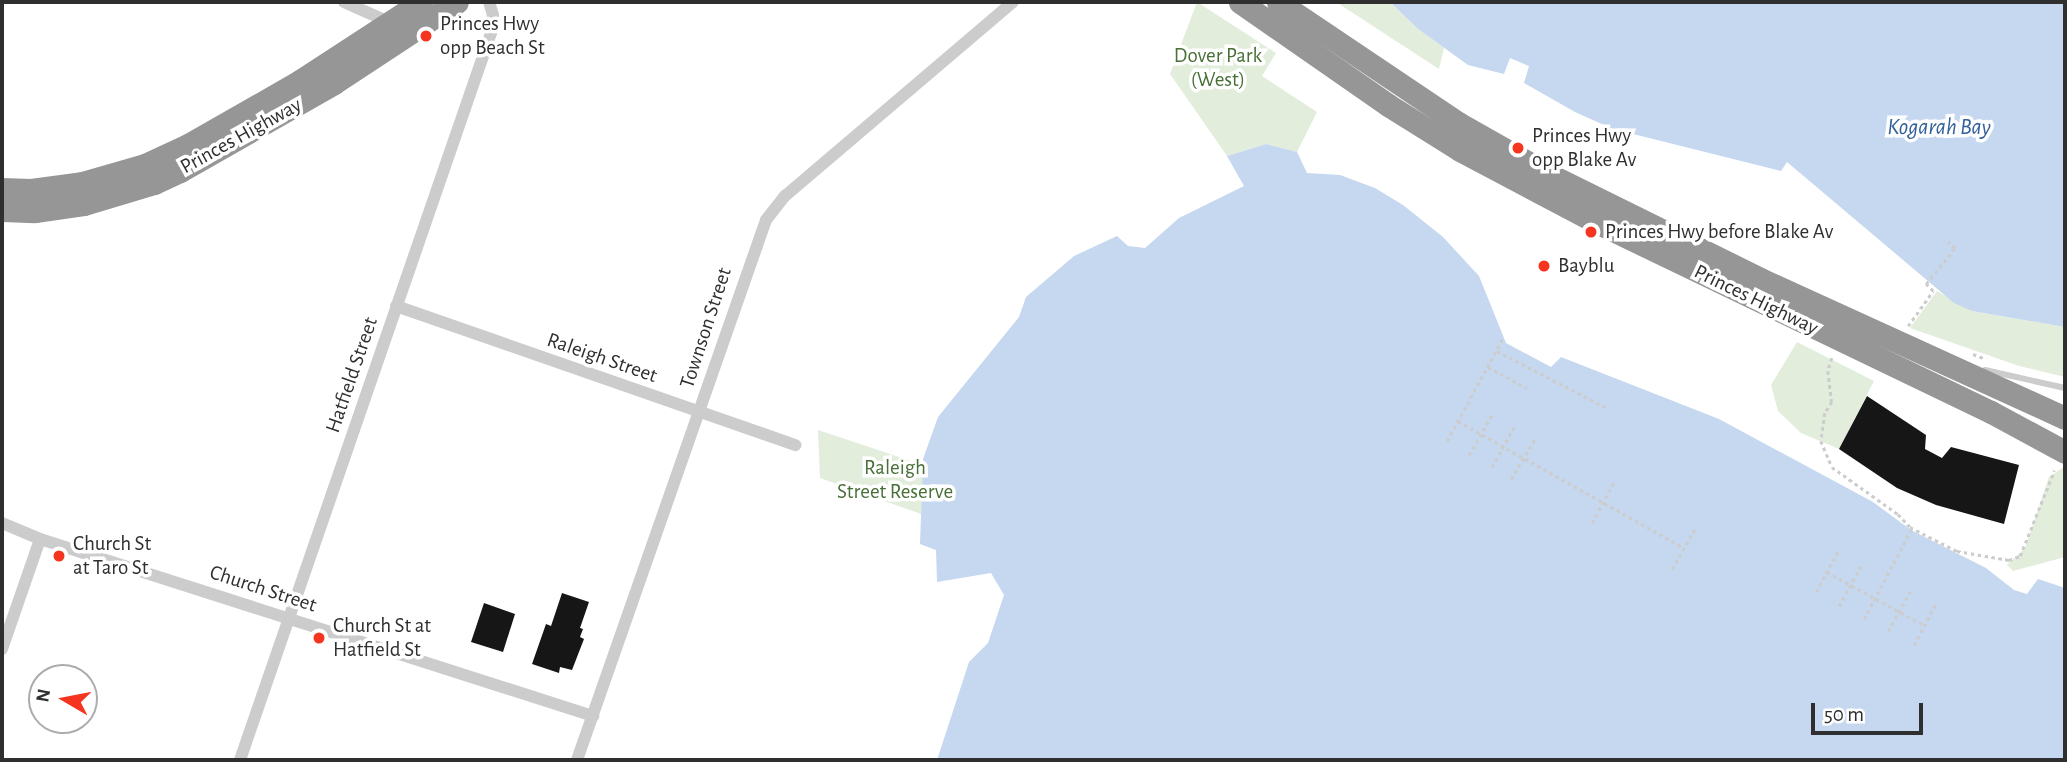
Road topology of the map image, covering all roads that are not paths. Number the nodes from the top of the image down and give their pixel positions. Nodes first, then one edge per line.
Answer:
1 (344, 2) edge
2 (421, 2) edge
3 (457, 2) edge
4 (489, 2) edge
5 (1013, 2) edge
6 (1240, 2) edge
7 (1278, 2) edge
8 (391, 23) junction
9 (2, 189) edge
10 (2, 210) edge
11 (396, 306) junction
12 (1933, 358) junction
13 (2065, 388) edge
14 (699, 412) junction
15 (2065, 418) edge
16 (796, 445) dead end
17 (2056, 455) edge
18 (2, 523) edge
19 (40, 539) junction
20 (289, 618) junction
21 (2, 649) edge
22 (593, 716) junction
23 (240, 760) edge
24 (577, 760) edge

1 - 8 street
2 - 8 highway, Princes Highway
3 - 10 highway, Princes Highway
4 - 11 street, Hatfield Street
5 - 14 street, Townson Street
6 - 17 highway, Princes Highway
7 - 12 highway, Princes Highway
8 - 9 highway, Princes Highway
11 - 14 street, Raleigh Street
11 - 20 street, Hatfield Street
12 - 13 lane
12 - 15 highway, Princes Highway
14 - 16 street, Raleigh Street
14 - 22 street, Townson Street
18 - 19 street, Church Street
19 - 20 street, Church Street
19 - 21 street
20 - 22 street, Church Street
20 - 23 street, Hatfield Street
22 - 24 street, Townson Street

